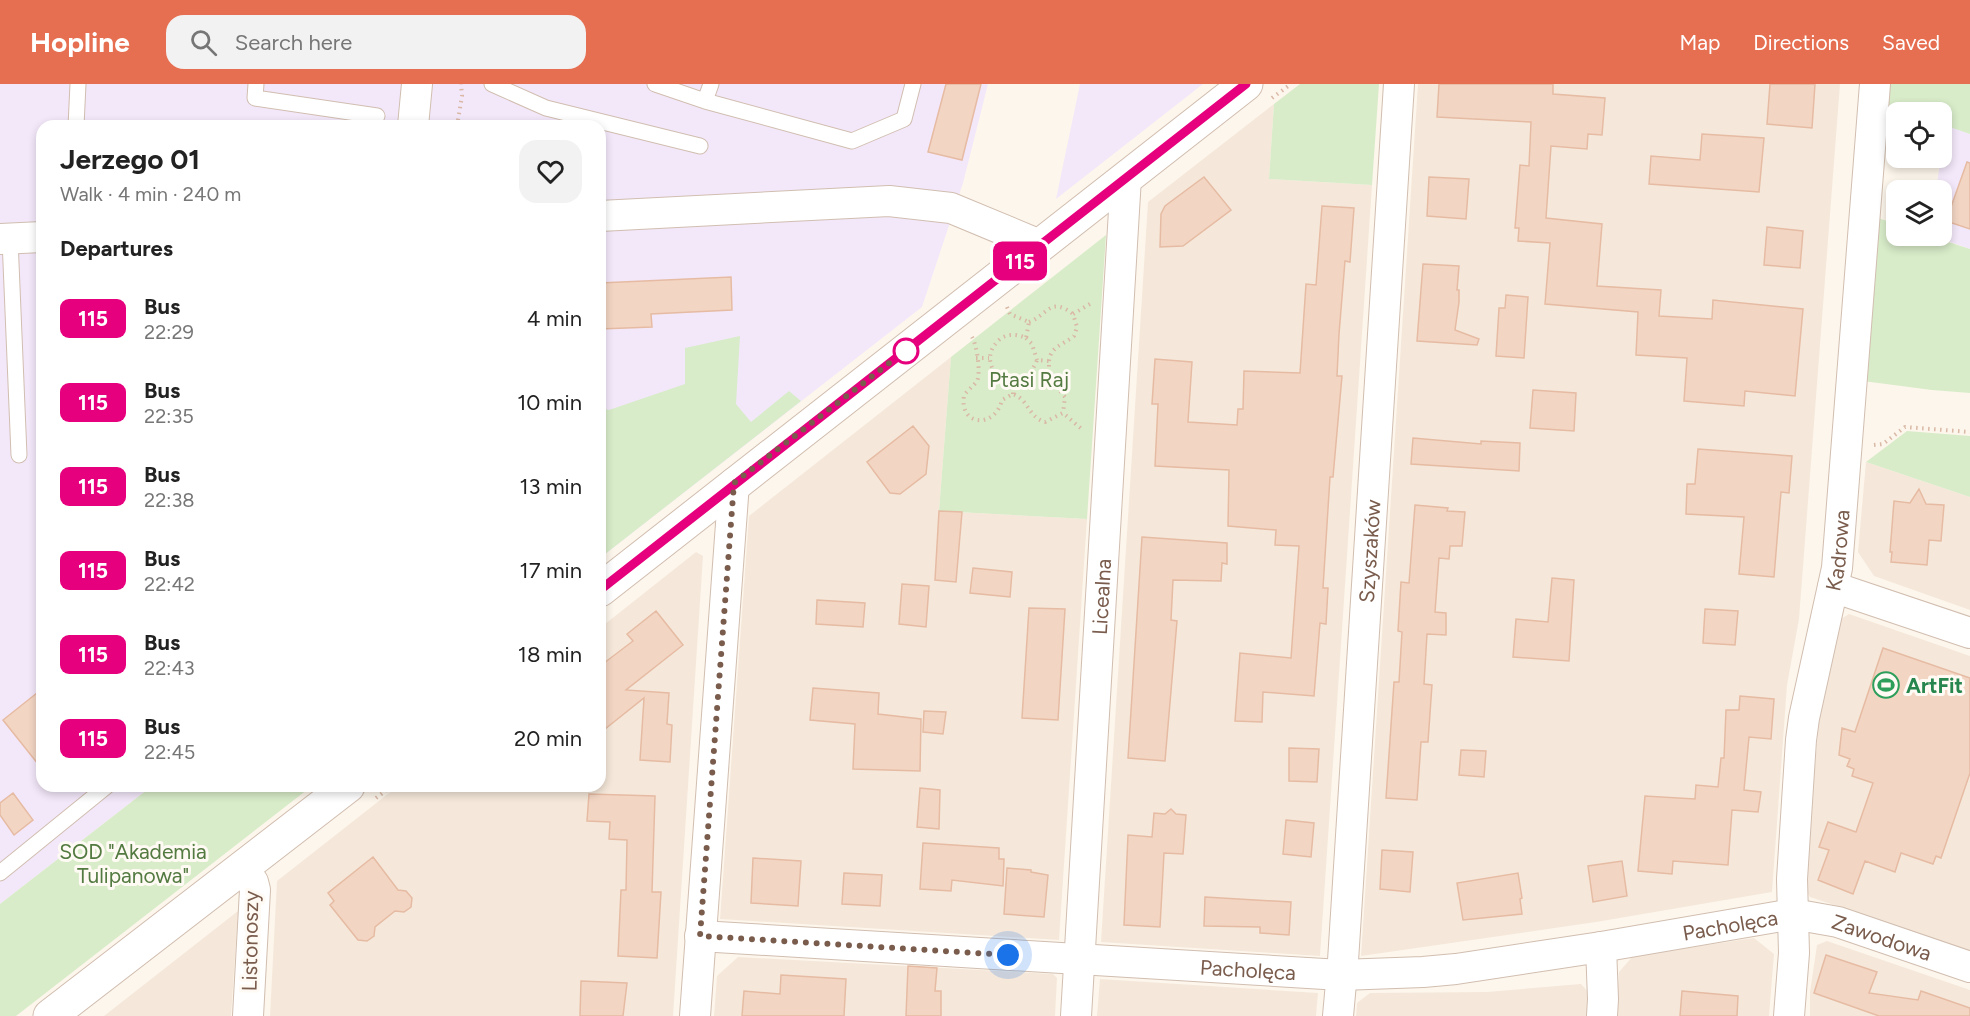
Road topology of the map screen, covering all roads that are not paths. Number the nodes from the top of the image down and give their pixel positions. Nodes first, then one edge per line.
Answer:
1 (78, 84) edge
2 (256, 84) edge
3 (417, 84) edge
4 (492, 84) edge
5 (655, 84) edge
6 (711, 84) edge
7 (913, 84) edge
8 (1246, 84) edge
9 (1399, 84) edge
10 (1875, 84) edge
11 (705, 101) junction
12 (377, 116) dead end
13 (76, 120) edge
14 (414, 120) edge
15 (595, 120) edge
16 (606, 123) edge
17 (700, 146) dead end
18 (1126, 177) junction
19 (606, 216) edge
20 (36, 237) edge
21 (5, 239) edge
22 (1040, 245) junction
23 (19, 455) dead end
24 (734, 483) junction
25 (606, 585) edge
26 (1833, 587) junction
27 (1970, 633) edge
28 (100, 792) edge
29 (340, 792) edge
30 (243, 868) junction
31 (0, 873) edge
32 (1793, 914) junction
33 (700, 936) junction
34 (1601, 947) junction
35 (1080, 960) junction
36 (1970, 967) edge
37 (1341, 975) junction
38 (50, 1016) edge
39 (248, 1016) edge
40 (695, 1016) edge
41 (1076, 1016) edge
42 (1338, 1016) edge
43 (1602, 1016) edge
44 (1790, 1016) edge

1 - 13 lane
2 - 12 lane
3 - 14 street
4 - 15 lane
5 - 11 lane
6 - 11 lane
7 - 11 lane
8 - 18 street
9 - 37 street, Szyszaków
10 - 26 street, Kadrowa
16 - 17 lane
18 - 22 street
18 - 35 street, Licealna
19 - 22 street
20 - 21 street
21 - 23 lane
22 - 24 street
24 - 25 street
24 - 33 street
26 - 27 street
26 - 32 street, Kadrowa
28 - 31 lane
29 - 30 street
30 - 38 street
30 - 39 street, Listonoszy
32 - 34 street, Pacholęca
32 - 36 street, Zawodowa
32 - 44 street, Kadrowa
33 - 35 street, Pacholęca
33 - 40 street
34 - 37 street, Pacholęca
34 - 43 street
35 - 37 street, Pacholęca
35 - 41 street, Licealna
37 - 42 street, Szyszaków

